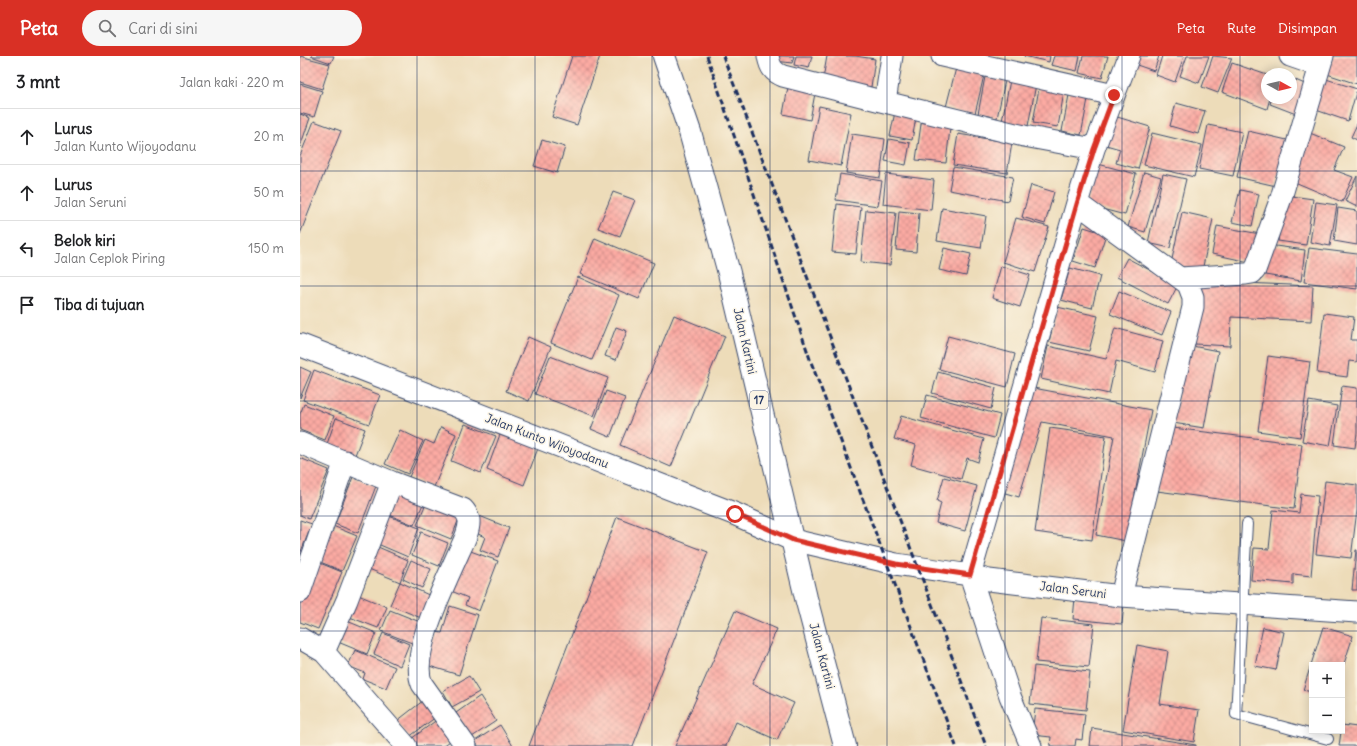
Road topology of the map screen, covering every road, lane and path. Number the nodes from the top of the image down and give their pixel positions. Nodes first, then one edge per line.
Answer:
1 (664, 56) edge
2 (768, 56) edge
3 (892, 56) edge
4 (942, 56) edge
5 (1129, 56) edge
6 (1290, 56) edge
7 (1321, 61) edge
8 (1114, 95) junction
9 (885, 102) junction
10 (1094, 149) junction
11 (1077, 204) junction
12 (1180, 278) junction
13 (300, 345) edge
14 (300, 444) edge
15 (345, 462) junction
16 (392, 482) junction
17 (1247, 524) dead end
18 (793, 540) junction
19 (970, 575) junction
20 (300, 592) edge
21 (1121, 596) junction
22 (1241, 604) junction
23 (1357, 612) edge
24 (300, 638) edge
25 (324, 652) junction
26 (1328, 739) dead end
27 (406, 746) edge
28 (466, 746) edge
29 (845, 746) edge
30 (1031, 746) edge

1 - 18 main road, Jalan Kartini / 17
2 - 9 street
3 - 9 street
4 - 8 street
5 - 8 street
6 - 7 street
7 - 12 street
8 - 10 street
9 - 10 street
10 - 11 street
11 - 12 street
11 - 19 street
12 - 21 street
13 - 18 main road, Jalan Kunto Wijoyodanu
14 - 15 street
15 - 16 street
15 - 20 street
16 - 25 street
16 - 28 street
17 - 22 lane
18 - 19 street, Jalan Seruni
18 - 29 main road, Jalan Kartini / 17
19 - 21 street, Jalan Seruni
19 - 30 street
21 - 22 street, Jalan Seruni
22 - 23 street, Jalan Seruni
22 - 26 lane
24 - 25 street
25 - 27 street

